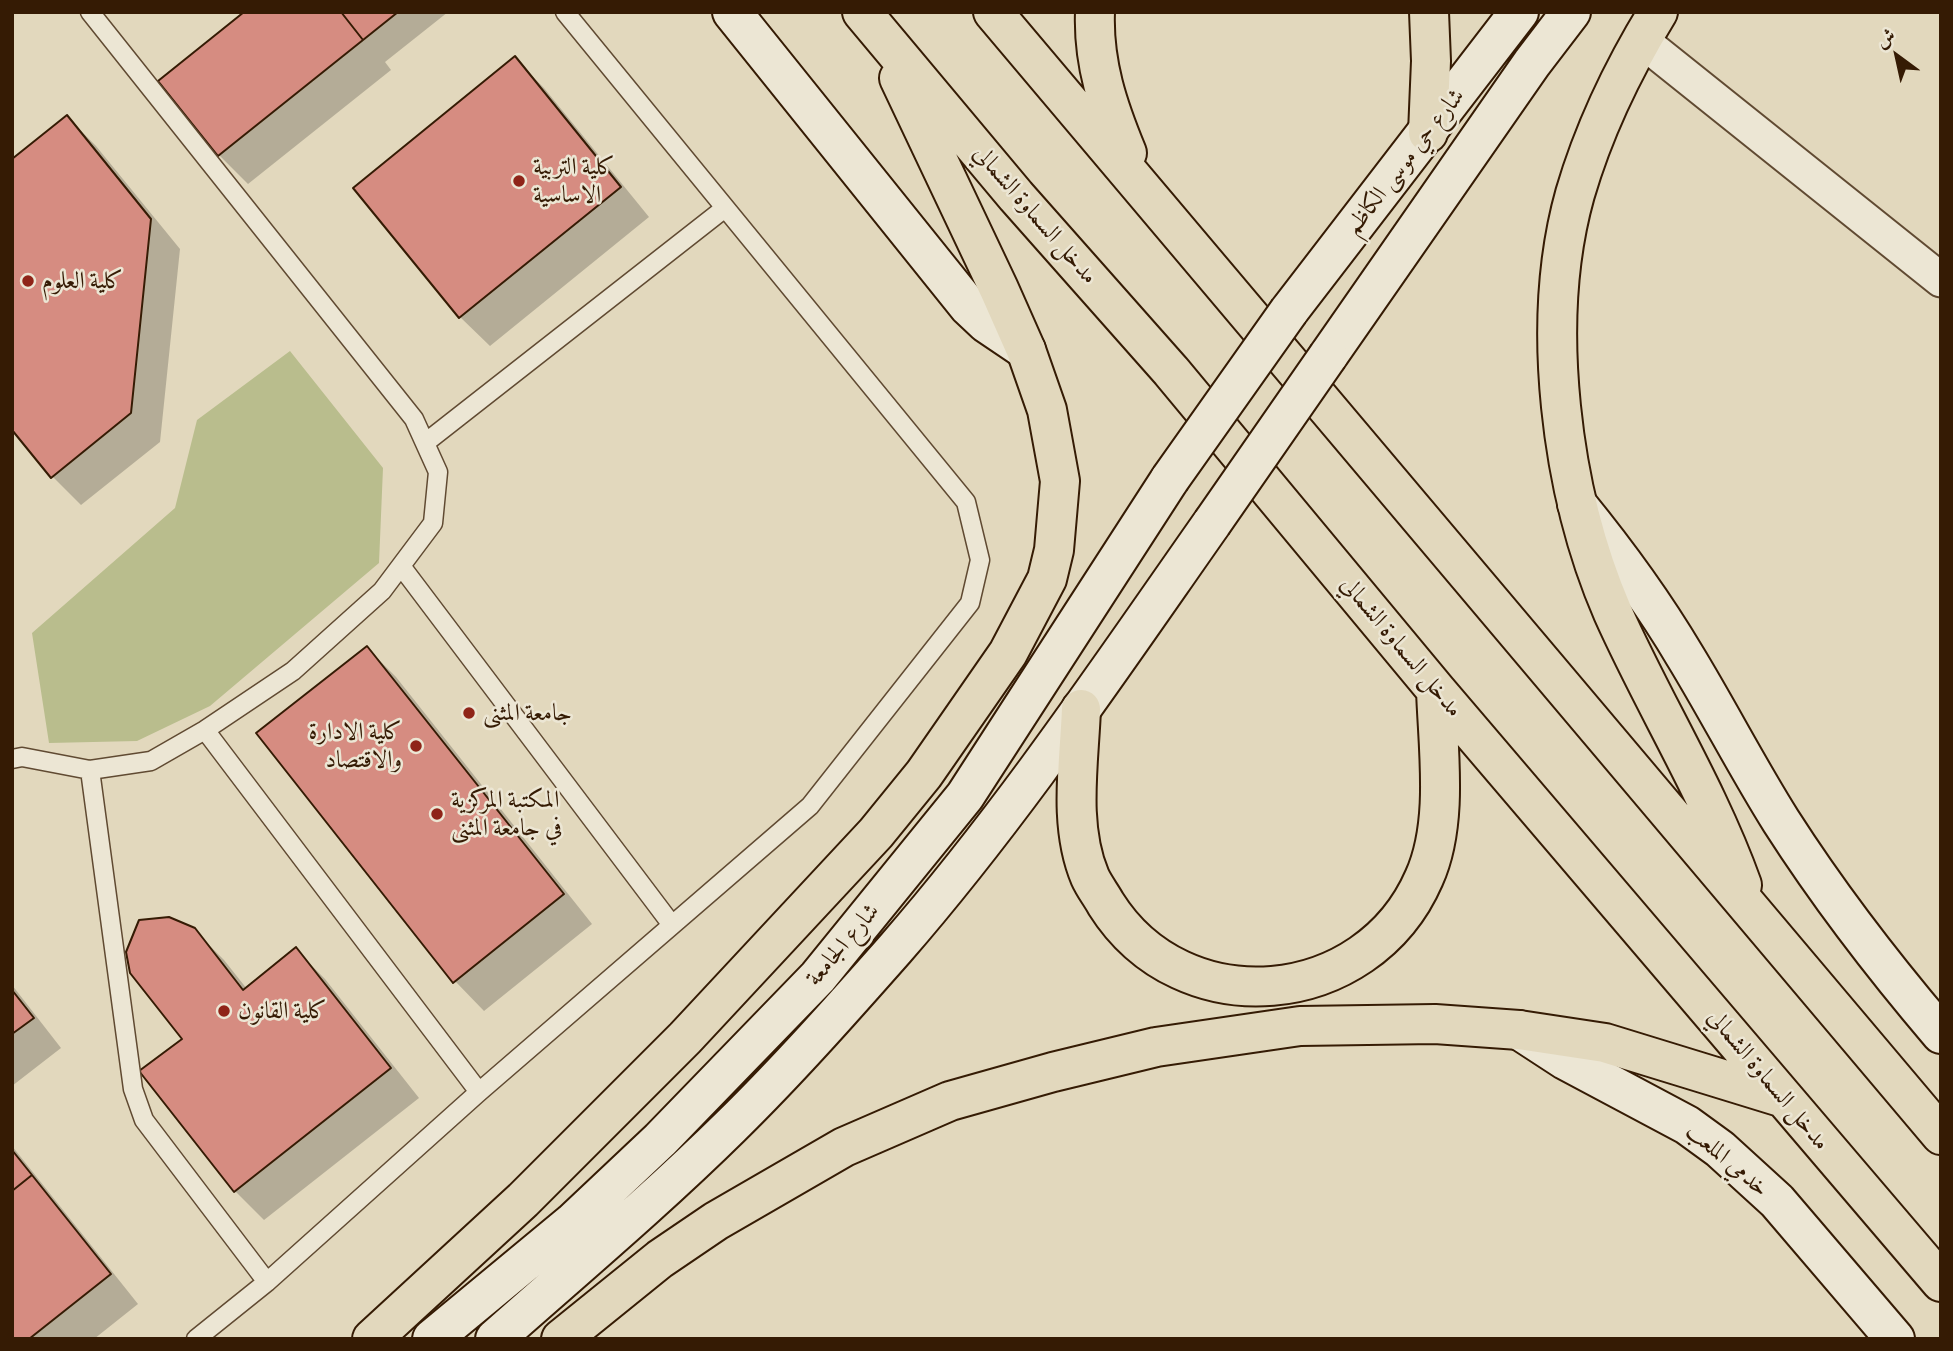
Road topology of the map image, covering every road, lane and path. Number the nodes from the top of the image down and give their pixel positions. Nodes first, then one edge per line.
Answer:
1 (90, 12) edge
2 (565, 12) edge
3 (732, 12) edge
4 (993, 12) edge
5 (1095, 12) edge
6 (1429, 12) edge
7 (1519, 12) edge
8 (1571, 12) edge
9 (869, 20) edge
10 (1650, 26) edge
11 (1427, 133) junction
12 (1142, 187) junction
13 (725, 208) junction
14 (1941, 280) edge
15 (1026, 350) junction
16 (425, 443) junction
17 (1170, 479) joint
18 (1577, 504) junction
19 (401, 566) junction
20 (1436, 690) junction
21 (1081, 709) junction
22 (205, 730) junction
23 (12, 759) edge
24 (90, 770) junction
25 (1753, 913) junction
26 (672, 925) junction
27 (1519, 1030) junction
28 (1941, 1034) edge
29 (478, 1092) junction
30 (1784, 1098) junction
31 (1941, 1135) edge
32 (267, 1282) junction
33 (1941, 1282) edge
34 (196, 1339) edge
35 (372, 1339) edge
36 (432, 1339) edge
37 (495, 1339) edge
38 (561, 1339) edge
39 (1895, 1339) edge

1 - 16 lane
2 - 13 lane
3 - 15 main road
4 - 12 highway
5 - 12 highway
6 - 11 highway
7 - 11 main road, شارع حي موسى الكاظم
8 - 21 main road, bridge
9 - 15 highway
9 - 20 highway, مدخل السماوة الشمالي
10 - 14 street
10 - 18 highway
11 - 17 main road, شارع حي موسى الكاظم, bridge
12 - 25 highway
13 - 16 lane
13 - 26 lane
15 - 35 highway
16 - 19 lane
17 - 36 main road, شارع الجامعة
18 - 25 highway
18 - 28 main road
19 - 22 lane
19 - 26 lane
20 - 21 highway
20 - 30 highway, مدخل السماوة الشمالي
21 - 37 main road
22 - 24 lane
22 - 29 lane
23 - 24 lane
24 - 32 lane
25 - 31 highway
26 - 29 lane
27 - 30 highway
27 - 38 highway
27 - 39 main road, خدمي الملعب
29 - 32 lane
30 - 33 highway, مدخل السماوة الشمالي
32 - 34 lane

